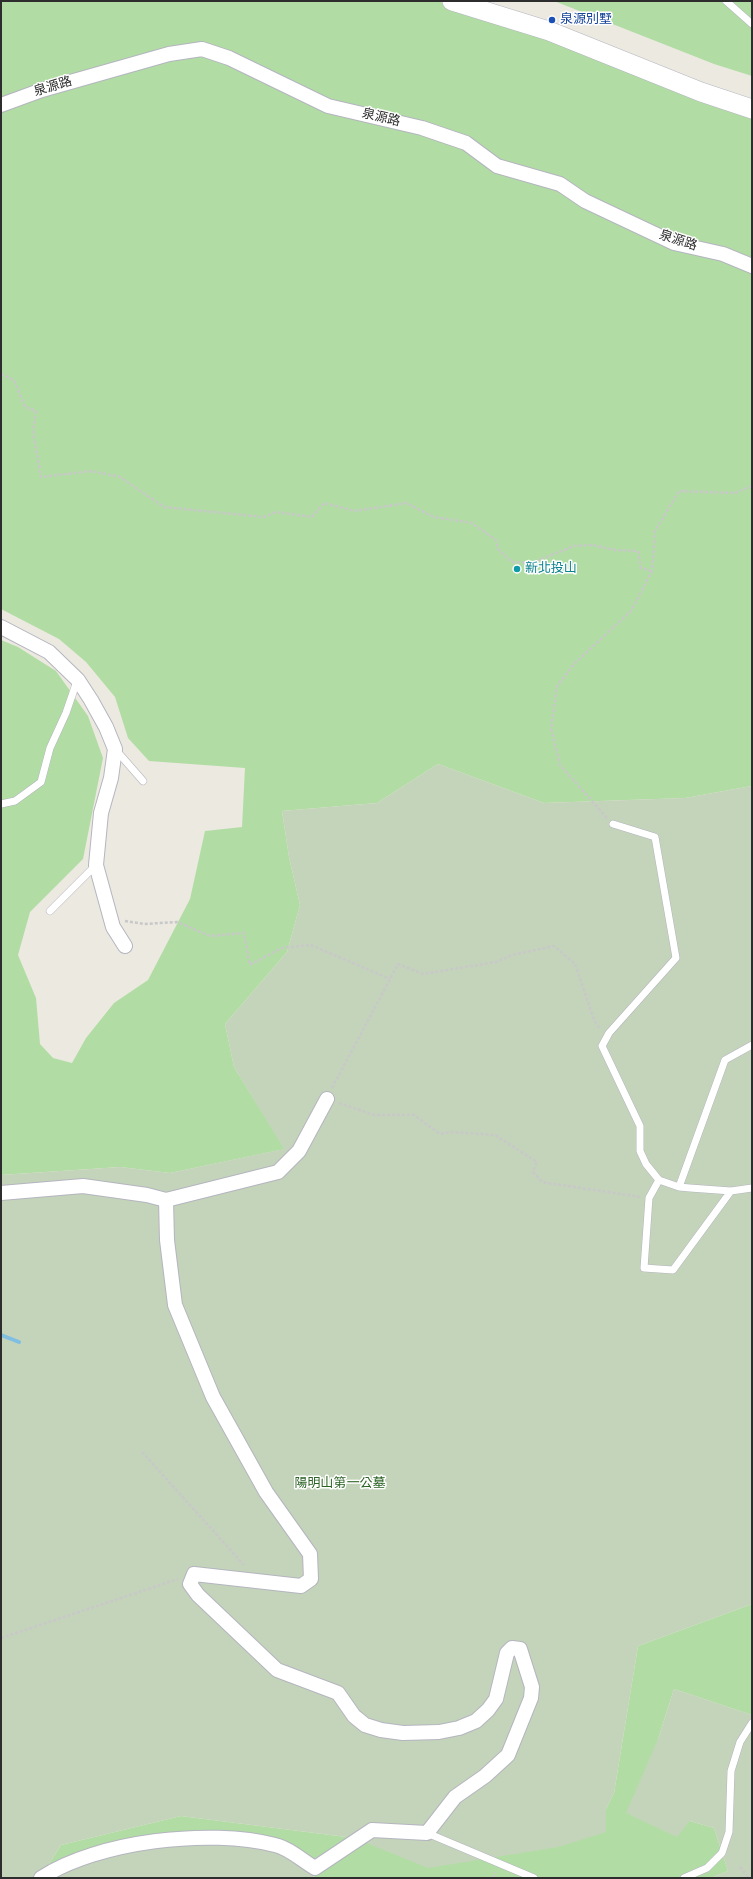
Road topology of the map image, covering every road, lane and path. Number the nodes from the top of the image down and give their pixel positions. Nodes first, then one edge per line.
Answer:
1 (452, 1) edge
2 (726, 1) edge
3 (752, 24) edge
4 (1, 105) edge
5 (752, 109) edge
6 (752, 266) edge
7 (1, 374) edge
8 (752, 486) edge
9 (652, 571) junction
10 (1, 627) edge
11 (78, 680) junction
12 (114, 749) junction
13 (143, 782) dead end
14 (1, 804) edge
15 (613, 824) joint
16 (96, 865) junction
17 (50, 910) dead end
18 (111, 919) junction
19 (125, 946) dead end
20 (390, 979) junction
21 (606, 1039) junction
22 (752, 1044) edge
23 (327, 1099) junction
24 (659, 1180) junction
25 (679, 1187) junction
26 (752, 1188) edge
27 (731, 1191) junction
28 (1, 1193) edge
29 (649, 1198) junction
30 (166, 1200) junction
31 (142, 1452) dead end
32 (194, 1574) junction
33 (259, 1582) junction
34 (1, 1638) edge
35 (752, 1723) edge
36 (427, 1833) junction
37 (740, 1867) dead end
38 (318, 1873) edge
39 (41, 1878) edge
40 (534, 1878) edge
41 (684, 1878) edge
42 (748, 1878) edge

1 - 5 street
2 - 3 lane
4 - 6 street, 泉源路
7 - 9 path
8 - 9 path
9 - 15 path
10 - 11 street
11 - 12 street
11 - 14 lane
12 - 13 lane
12 - 16 street
15 - 21 lane
16 - 17 lane
16 - 18 street
18 - 19 street
18 - 20 path
20 - 21 path
20 - 23 path
21 - 24 lane
22 - 25 lane
23 - 29 path
23 - 30 street
24 - 25 lane
24 - 29 lane
25 - 27 lane
26 - 27 lane
27 - 29 lane
28 - 30 street
30 - 33 street
31 - 33 path
32 - 33 street
32 - 34 path
32 - 36 street
35 - 41 lane
36 - 38 street
36 - 40 lane
37 - 42 path
38 - 39 street

